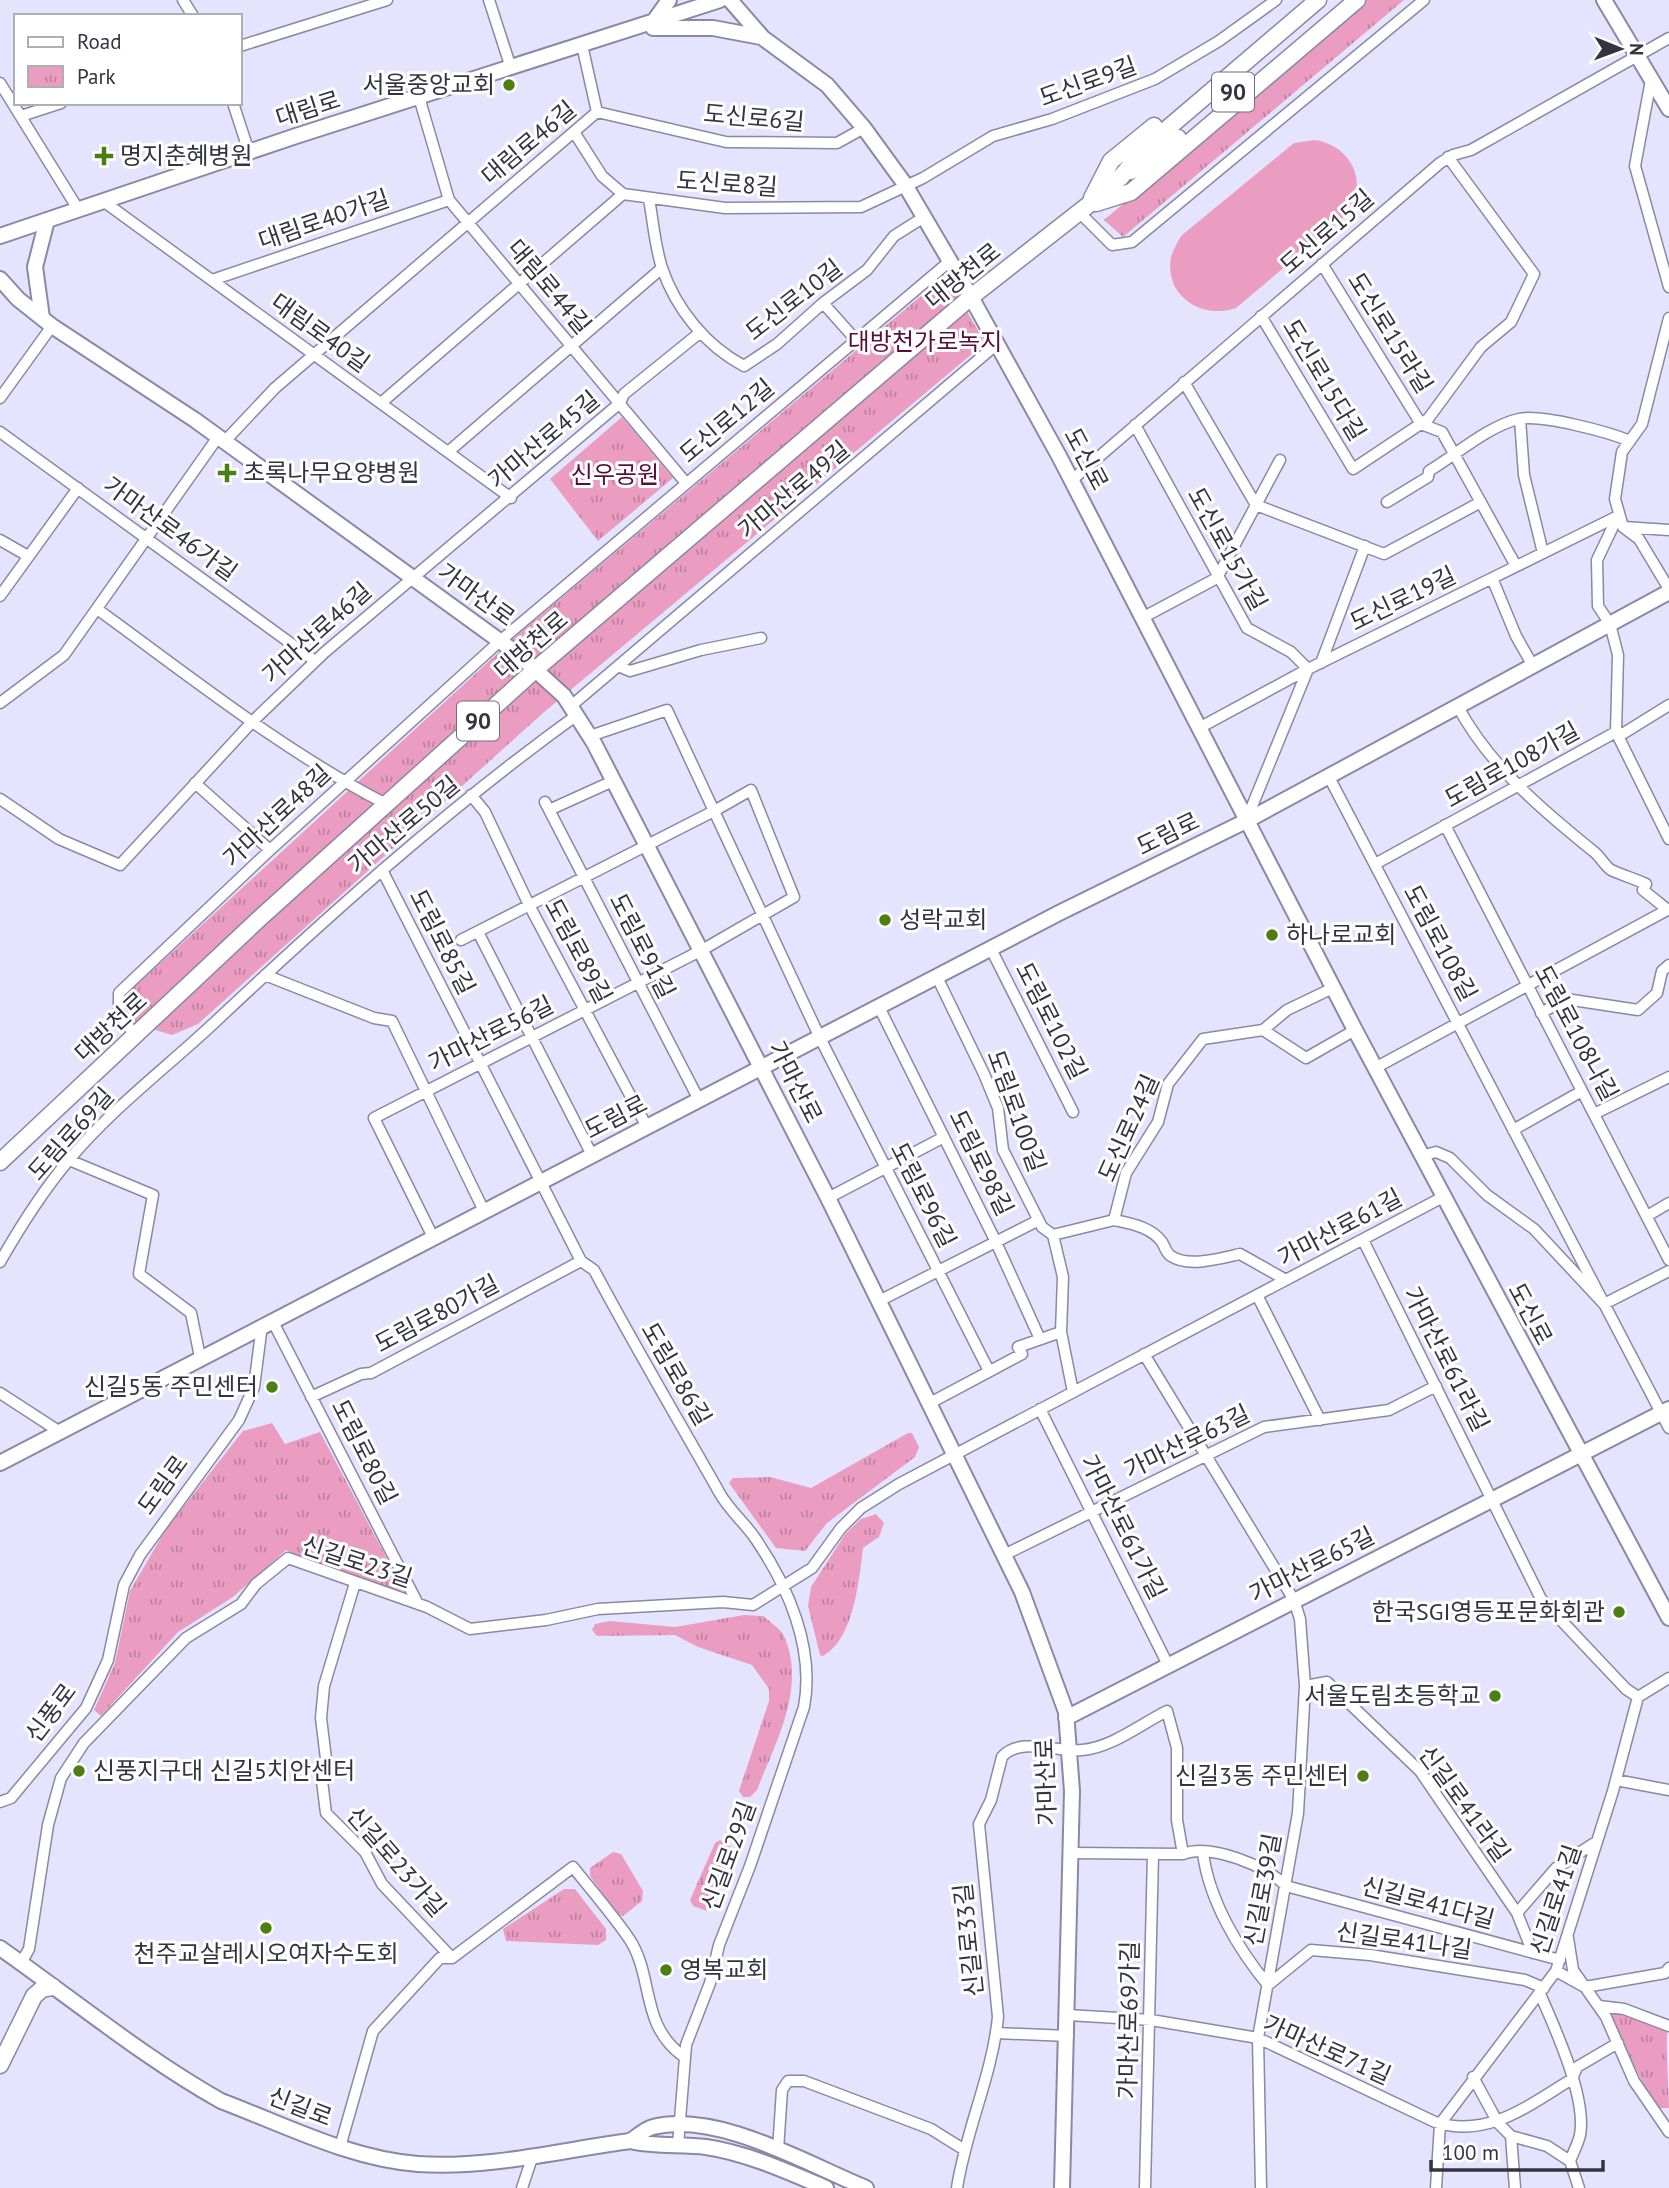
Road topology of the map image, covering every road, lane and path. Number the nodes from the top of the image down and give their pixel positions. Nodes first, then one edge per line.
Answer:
1 (387, 0) edge
2 (489, 0) edge
3 (669, 0) edge
4 (720, 0) edge
5 (730, 0) edge
6 (1276, 0) edge
7 (1307, 0) edge
8 (1318, 0) edge
9 (1342, 0) edge
10 (1356, 0) edge
11 (1424, 0) edge
12 (1604, 0) edge
13 (368, 3) edge
14 (653, 22) junction
15 (631, 29) junction
16 (1669, 37) edge
17 (763, 38) junction
18 (582, 45) junction
19 (242, 46) edge
20 (1636, 56) junction
21 (511, 68) junction
22 (1651, 80) junction
23 (0, 83) edge
24 (419, 97) junction
25 (55, 105) edge
26 (234, 105) edge
27 (1669, 109) edge
28 (597, 112) junction
29 (20, 116) junction
30 (864, 128) junction
31 (574, 132) junction
32 (249, 152) junction
33 (1448, 158) junction
34 (1119, 178) junction
35 (906, 187) junction
36 (623, 194) junction
37 (649, 199) junction
38 (449, 200) junction
39 (103, 201) junction
40 (78, 209) junction
41 (1083, 209) junction
42 (924, 217) junction
43 (47, 220) junction
44 (468, 222) junction
45 (0, 236) edge
46 (950, 261) junction
47 (1322, 264) junction
48 (662, 268) junction
49 (0, 279) edge
50 (212, 280) junction
51 (520, 284) junction
52 (1669, 287) edge
53 (971, 298) junction
54 (823, 303) junction
55 (1261, 316) junction
56 (1669, 317) edge
57 (47, 322) junction
58 (702, 335) junction
59 (856, 340) junction
60 (997, 344) junction
61 (572, 346) junction
62 (314, 355) junction
63 (1184, 383) junction
64 (0, 398) edge
65 (381, 403) junction
66 (620, 403) junction
67 (1520, 419) junction
68 (1422, 424) junction
69 (1135, 425) junction
70 (0, 432) edge
71 (221, 439) junction
72 (1630, 441) junction
73 (448, 452) junction
74 (1455, 455) junction
75 (1280, 460) dead end
76 (1072, 480) junction
77 (686, 483) junction
78 (78, 488) junction
79 (511, 498) junction
80 (1387, 502) dead end
81 (1481, 502) junction
82 (1256, 505) junction
83 (1618, 516) junction
84 (1623, 527) junction
85 (1669, 530) edge
86 (147, 538) junction
87 (0, 540) edge
88 (1365, 546) junction
89 (1543, 553) junction
90 (28, 556) junction
91 (1516, 566) junction
92 (412, 577) junction
93 (1217, 578) junction
94 (1492, 578) junction
95 (1669, 591) edge
96 (0, 596) edge
97 (97, 609) junction
98 (1142, 618) junction
99 (1610, 624) junction
100 (761, 638) dead end
101 (500, 641) junction
102 (315, 662) junction
103 (1321, 663) junction
104 (618, 666) junction
105 (1533, 666) junction
106 (536, 669) junction
107 (1308, 669) junction
108 (0, 703) edge
109 (1669, 705) edge
110 (1458, 707) junction
111 (574, 711) junction
112 (253, 721) junction
113 (1199, 728) junction
114 (1616, 732) junction
115 (590, 736) junction
116 (1329, 777) junction
117 (613, 781) junction
118 (344, 782) junction
119 (195, 783) junction
120 (1518, 785) junction
121 (471, 795) junction
122 (0, 799) edge
123 (386, 804) junction
124 (714, 811) junction
125 (1247, 821) junction
126 (1445, 825) junction
127 (1669, 839) edge
128 (647, 845) junction
129 (270, 850) junction
130 (1374, 864) junction
131 (382, 870) junction
132 (583, 878) junction
133 (530, 905) junction
134 (1668, 909) edge
135 (762, 915) junction
136 (478, 932) junction
137 (461, 940) dead end
138 (991, 949) junction
139 (702, 950) junction
140 (1669, 965) edge
141 (265, 975) junction
142 (937, 977) junction
143 (638, 982) junction
144 (1527, 986) junction
145 (1333, 988) junction
146 (879, 1007) junction
147 (585, 1009) junction
148 (1541, 1013) junction
149 (1458, 1023) junction
150 (1264, 1030) junction
151 (1355, 1030) junction
152 (533, 1035) junction
153 (134, 1036) junction
154 (820, 1038) junction
155 (188, 1047) joint
156 (480, 1063) junction
157 (762, 1068) junction
158 (1375, 1068) junction
159 (1669, 1077) edge
160 (426, 1091) junction
161 (1583, 1091) junction
162 (699, 1100) junction
163 (1073, 1112) dead end
164 (1594, 1114) junction
165 (647, 1127) junction
166 (1513, 1130) junction
167 (944, 1137) junction
168 (592, 1155) junction
169 (1421, 1156) junction
170 (69, 1160) junction
171 (0, 1161) edge
172 (886, 1167) junction
173 (542, 1181) junction
174 (828, 1198) junction
175 (1443, 1198) junction
176 (1669, 1203) edge
177 (484, 1211) junction
178 (1647, 1216) junction
179 (1114, 1220) junction
180 (1037, 1221) junction
181 (1053, 1235) junction
182 (433, 1237) junction
183 (995, 1240) junction
184 (1363, 1240) junction
185 (1669, 1259) edge
186 (581, 1261) junction
187 (0, 1262) edge
188 (938, 1270) junction
189 (1669, 1271) edge
190 (1286, 1280) junction
191 (1257, 1295) junction
192 (880, 1301) junction
193 (1604, 1304) junction
194 (267, 1322) junction
195 (1060, 1332) junction
196 (1040, 1339) junction
197 (1144, 1354) junction
198 (200, 1357) junction
199 (989, 1371) junction
200 (1436, 1386) junction
201 (1073, 1392) junction
202 (0, 1394) edge
203 (312, 1397) junction
204 (930, 1403) junction
205 (1040, 1409) junction
206 (1665, 1410) edge
207 (1320, 1419) junction
208 (1669, 1428) edge
209 (60, 1432) junction
210 (1579, 1452) junction
211 (955, 1454) junction
212 (1204, 1456) junction
213 (0, 1463) edge
214 (1493, 1497) junction
215 (1093, 1511) junction
216 (140, 1555) joint
217 (1004, 1555) junction
218 (355, 1583) junction
219 (781, 1586) junction
220 (1294, 1600) junction
221 (418, 1604) junction
222 (1669, 1618) edge
223 (1168, 1665) junction
224 (1669, 1678) edge
225 (1305, 1686) junction
226 (1638, 1698) junction
227 (1066, 1718) junction
228 (1069, 1750) junction
229 (1616, 1780) junction
230 (1669, 1790) edge
231 (0, 1802) edge
232 (1596, 1842) junction
233 (1071, 1853) junction
234 (1203, 1853) junction
235 (1153, 1854) junction
236 (1183, 1854) junction
237 (1286, 1886) junction
238 (1517, 1913) junction
239 (1567, 1934) junction
240 (0, 1948) edge
241 (1534, 1953) junction
242 (452, 1958) junction
243 (1560, 1960) junction
244 (21, 1963) junction
245 (1556, 1971) junction
246 (1668, 1973) edge
247 (1268, 1985) junction
248 (53, 1987) junction
249 (1585, 1987) junction
250 (1542, 1991) junction
251 (1599, 2006) junction
252 (1068, 2015) junction
253 (1151, 2020) junction
254 (1669, 2026) edge
255 (996, 2034) junction
256 (1068, 2036) junction
257 (1258, 2038) junction
258 (1618, 2043) junction
259 (683, 2056) junction
260 (0, 2066) edge
261 (1474, 2077) junction
262 (1572, 2079) junction
263 (1498, 2123) junction
264 (1440, 2124) junction
265 (679, 2126) junction
266 (1669, 2132) edge
267 (1511, 2136) junction
268 (630, 2141) junction
269 (678, 2145) junction
270 (340, 2147) junction
271 (963, 2149) junction
272 (778, 2150) junction
273 (533, 2155) junction
274 (1570, 2161) junction
275 (522, 2188) edge
276 (825, 2188) edge
277 (866, 2188) edge
278 (957, 2188) edge
279 (1062, 2188) edge
280 (1145, 2188) edge
281 (1261, 2188) edge
282 (1436, 2188) edge
283 (1515, 2188) edge
284 (1580, 2188) edge

1 - 13 street
2 - 21 street
3 - 14 main road
4 - 14 main road, 대림로
5 - 17 main road, 도신로
6 - 35 street, 도신로9길
7 - 41 main road
8 - 34 main road, 대방천로 / 90
9 - 34 main road, 대방천로 / 90
10 - 41 main road
11 - 41 street
12 - 20 main road
13 - 19 street
14 - 15 main road, 대림로
15 - 17 main road
15 - 18 main road, 대림로
16 - 20 street, 도신로15길
17 - 30 main road, 도신로
18 - 21 main road, 대림로
18 - 28 street, 대림로46길
20 - 22 main road
20 - 33 street, 도신로15길
21 - 24 main road, 대림로
22 - 27 main road
22 - 52 street
23 - 29 street
24 - 32 main road, 대림로
24 - 38 street, 대림로44길
25 - 29 street
26 - 32 street
28 - 30 street, 도신로6길
28 - 31 street, 대림로46길
29 - 40 street
30 - 35 main road, 도신로
31 - 36 street
31 - 44 street, 대림로46길
32 - 39 main road, 대림로
33 - 47 street, 도신로15길
33 - 68 street, 도신로15다길
34 - 41 main road, 대방천로 / 90
35 - 37 street, 도신로8길
35 - 42 main road, 도신로
36 - 37 street, 도신로8길
36 - 51 street
37 - 48 street, 도신로10길
38 - 44 street, 대림로44길
38 - 50 street, 대림로40가길
39 - 40 main road, 대림로
39 - 50 street, 대림로40길
40 - 43 main road, 대림로
41 - 53 main road, 대방천로 / 90
42 - 46 main road, 도신로
42 - 54 street, 도신로10길
43 - 45 main road, 대림로
43 - 57 main road
44 - 51 street, 대림로44길
44 - 62 street, 대림로46길
46 - 53 main road, 도신로
46 - 59 street, 도신로12길
47 - 55 street, 도신로15길
47 - 68 street, 도신로15라길
48 - 58 street, 도신로10길
48 - 61 street
49 - 57 main road, 가마산로
50 - 62 street, 대림로40길
51 - 61 street, 대림로44길
51 - 65 street
53 - 60 main road, 도신로
53 - 106 main road, 대방천로 / 90
54 - 58 street, 도신로10길
54 - 59 street
55 - 63 street, 도신로15길
55 - 68 street, 도신로15다길
56 - 72 street
57 - 64 street
57 - 71 main road, 가마산로
58 - 66 street, 가마산로45길
59 - 77 street, 도신로12길
60 - 76 main road, 도신로
60 - 104 street, 가마산로49길
61 - 66 street, 대림로44길
61 - 73 street
62 - 65 street, 대림로40길
62 - 71 street, 대림로46길
63 - 69 street, 도신로15길
63 - 82 street
65 - 73 street, 대림로40길
66 - 77 street, 대림로44길
66 - 79 street, 가마산로45길
67 - 72 street
67 - 74 street
67 - 89 street
68 - 74 street
69 - 76 street, 도신로15길
69 - 93 street, 도신로15가길
70 - 78 street, 가마산로46가길
71 - 86 street
71 - 92 main road, 가마산로
72 - 83 street
73 - 79 street, 대림로40길
74 - 80 street
74 - 81 street
75 - 82 street
76 - 98 main road, 도신로
77 - 101 street, 도신로12길
78 - 86 street, 가마산로46가길
78 - 90 street
79 - 92 street, 가마산로45길
81 - 88 street
81 - 91 street
82 - 88 street
82 - 93 street
83 - 84 street
83 - 89 street, 도신로19길
83 - 99 street
84 - 85 street
84 - 95 street
86 - 97 street
86 - 102 street, 가마산로46가길
87 - 90 street
88 - 103 street
89 - 91 street, 도신로19길
90 - 96 street
91 - 94 street, 도신로19길
92 - 101 main road, 가마산로
92 - 102 street, 가마산로46길
93 - 98 street
93 - 107 street, 도신로15가길
94 - 103 street, 도신로19길
94 - 105 street
95 - 99 main road, 도림로
97 - 108 street
97 - 112 street
98 - 113 main road, 도신로
99 - 105 main road, 도림로
99 - 114 street
100 - 104 street
101 - 106 main road, 가마산로
101 - 118 street, 가마산로48길
102 - 112 street, 가마산로46길
103 - 107 street, 도신로19길
104 - 111 street, 가마산로49길
105 - 110 main road, 도림로
106 - 111 main road, 가마산로
106 - 123 main road, 대방천로 / 90
107 - 113 street, 도신로19길
107 - 125 street
109 - 114 street, 도림로108가길
110 - 116 main road, 도림로
110 - 120 street
111 - 115 main road, 가마산로
111 - 121 street, 가마산로50길
112 - 118 street
112 - 119 street, 가마산로46길
113 - 125 main road, 도신로
114 - 120 street, 도림로108가길
114 - 127 street
115 - 117 main road, 가마산로
115 - 124 street
116 - 125 main road, 도림로
116 - 130 street, 도림로108길
117 - 128 main road, 가마산로
117 - 132 street, 도림로91길
118 - 123 street
118 - 129 street, 가마산로48길
119 - 122 street, 가마산로46길
119 - 129 street
120 - 126 street, 도림로108가길
120 - 134 street
121 - 131 street, 가마산로50길
121 - 133 street, 도림로89길
123 - 153 main road, 대방천로 / 90
124 - 128 street
124 - 135 street
124 - 135 street
125 - 138 main road, 도림로
125 - 145 main road, 도신로
126 - 130 street, 도림로108가길
126 - 144 street, 도림로108나길
128 - 132 street
128 - 139 main road, 가마산로
129 - 153 street, 가마산로48길
130 - 149 street, 도림로108길
131 - 141 street, 가마산로50길
131 - 156 street, 도림로85길
132 - 133 street
132 - 143 street, 도림로91길
133 - 136 street
133 - 147 street, 도림로89길
134 - 144 street
135 - 139 street
135 - 154 street
136 - 137 street
136 - 152 street
138 - 142 main road, 도림로
138 - 163 street, 도림로102길
139 - 143 street, 가마산로56길
139 - 157 main road, 가마산로
140 - 148 street
141 - 155 street, 가마산로50길
141 - 160 street
142 - 146 main road, 도림로
142 - 180 street, 도림로100길
143 - 147 street, 가마산로56길
143 - 162 street, 도림로91길
144 - 148 street, 도림로108나길
144 - 149 street
145 - 150 street
145 - 151 main road, 도신로
146 - 154 main road, 도림로
146 - 167 street, 도림로98길
147 - 152 street, 가마산로56길
147 - 165 street, 도림로89길
148 - 161 street, 도림로108나길
149 - 158 street
149 - 166 street, 도림로108길
150 - 151 street
150 - 179 street, 도신로24길
151 - 158 main road, 도신로
152 - 156 street, 가마산로56길
152 - 168 street
153 - 171 main road, 대방천로 / 90
154 - 157 main road, 도림로
154 - 172 street, 도림로96길
155 - 170 street, 도림로69길
156 - 160 street, 가마산로56길
156 - 173 street, 도림로85길
157 - 162 main road, 도림로
157 - 174 main road, 가마산로
158 - 169 main road, 도신로
159 - 164 street
160 - 177 street
160 - 182 street, 가마산로56길
161 - 164 street, 도림로108나길
161 - 166 street
162 - 165 main road, 도림로
164 - 178 street, 도림로108나길
165 - 168 main road, 도림로
166 - 193 street, 도림로108길
167 - 172 street
167 - 183 street, 도림로98길
168 - 173 main road, 도림로
169 - 175 main road, 도신로
169 - 193 street
170 - 187 street, 도림로69길
170 - 198 street
172 - 174 street
172 - 188 street, 도림로96길
173 - 177 main road, 도림로
173 - 186 street, 도림로86길
174 - 192 main road, 가마산로
175 - 184 street, 가마산로61길
175 - 210 main road, 도신로
176 - 178 street
177 - 182 main road, 도림로
178 - 185 street, 도림로108나길
179 - 181 street
179 - 190 street
180 - 181 street, 도림로100길
180 - 183 street
181 - 195 street
182 - 194 main road, 도림로
183 - 188 street
183 - 196 street, 도림로98길
184 - 190 street, 가마산로61길
184 - 200 street, 가마산로61라길
186 - 203 street, 도림로80가길
186 - 219 street, 도림로86길
188 - 192 street
188 - 199 street, 도림로96길
189 - 193 street
190 - 191 street, 가마산로61길
191 - 197 street, 가마산로61길
191 - 207 street, 가마산로61길
192 - 204 main road, 가마산로
193 - 206 street, 도림로108길
194 - 198 main road, 도림로
194 - 203 street, 도림로80길
194 - 216 street, 도림로
195 - 196 street
195 - 201 street
196 - 199 street
197 - 201 street, 가마산로61길
197 - 212 street
198 - 209 main road, 도림로
199 - 204 street
200 - 207 street, 가마산로63길
200 - 214 street, 가마산로61라길
201 - 205 street, 가마산로61길
202 - 209 street
203 - 221 street, 도림로80길
204 - 211 main road, 가마산로
205 - 211 street, 가마산로61길
205 - 215 street, 가마산로61가길
206 - 208 street, 도림로108길
206 - 210 main road, 가마산로65길
207 - 212 street, 가마산로63길
209 - 213 main road, 도림로
210 - 214 main road, 가마산로65길
210 - 222 main road, 도신로
211 - 217 main road, 가마산로
211 - 219 street, 신길로23길
212 - 215 street, 가마산로63길
212 - 220 street
214 - 220 main road, 가마산로65길
214 - 226 street
215 - 217 street, 가마산로63길
215 - 223 street, 가마산로61가길
216 - 231 street, 신풍로
217 - 227 main road, 가마산로
218 - 221 street, 신길로23길
218 - 242 street, 신길로23가길
218 - 244 street, 신길로23길
219 - 221 street, 신길로23길
219 - 259 street, 신길로29길
220 - 223 main road, 가마산로65길
220 - 225 street, 신길로39길
223 - 227 main road, 가마산로65길
224 - 226 street
225 - 237 street, 신길로39길
225 - 238 street, 신길로41라길
226 - 229 street, 신길로41길
227 - 228 main road, 가마산로
228 - 233 main road, 가마산로
228 - 236 street, 신길로33길
228 - 255 street, 신길로33길
229 - 230 street
229 - 232 street, 신길로41길
232 - 238 street
232 - 239 street, 신길로41길
233 - 235 street
233 - 252 main road, 가마산로
234 - 236 street
234 - 237 street
234 - 247 street
235 - 236 street
235 - 253 street, 가마산로69가길
237 - 241 street, 신길로41다길
237 - 247 street, 신길로39길
238 - 241 street, 신길로41라길
239 - 243 street, 신길로41길
239 - 249 street
240 - 244 main road, 신길로
241 - 243 street, 신길로41다길
242 - 259 street
242 - 270 street
243 - 245 street, 신길로41길
244 - 248 main road, 신길로
245 - 249 street
245 - 250 street, 신길로41길
246 - 249 street
247 - 250 street, 신길로41나길
247 - 257 street, 신길로39길
248 - 260 main road
248 - 270 main road, 신길로
249 - 251 street
250 - 261 street, 신길로41길
250 - 262 street
251 - 254 street
251 - 258 street
252 - 253 street, 가마산로71길
252 - 256 main road, 가마산로
253 - 257 street, 가마산로71길
253 - 280 street, 가마산로69가길
255 - 256 street
255 - 271 street, 신길로33길
256 - 279 main road, 가마산로
257 - 264 street, 가마산로71길
257 - 281 street, 신길로39길
258 - 262 street
258 - 266 street
259 - 265 street, 신길로29길
261 - 263 street
261 - 264 street, 신길로41길
262 - 263 street
262 - 274 street
263 - 264 street
263 - 267 street
264 - 282 street
265 - 268 main road, 신길로
265 - 269 street, 신길로29길
265 - 272 main road, 신길로
267 - 274 street
267 - 283 street
268 - 269 main road, 신길로
268 - 273 main road, 신길로
269 - 276 main road, 신길로
270 - 273 main road, 신길로
271 - 272 street
271 - 278 street, 신길로33길
272 - 277 main road, 신길로
273 - 275 street
274 - 284 street

